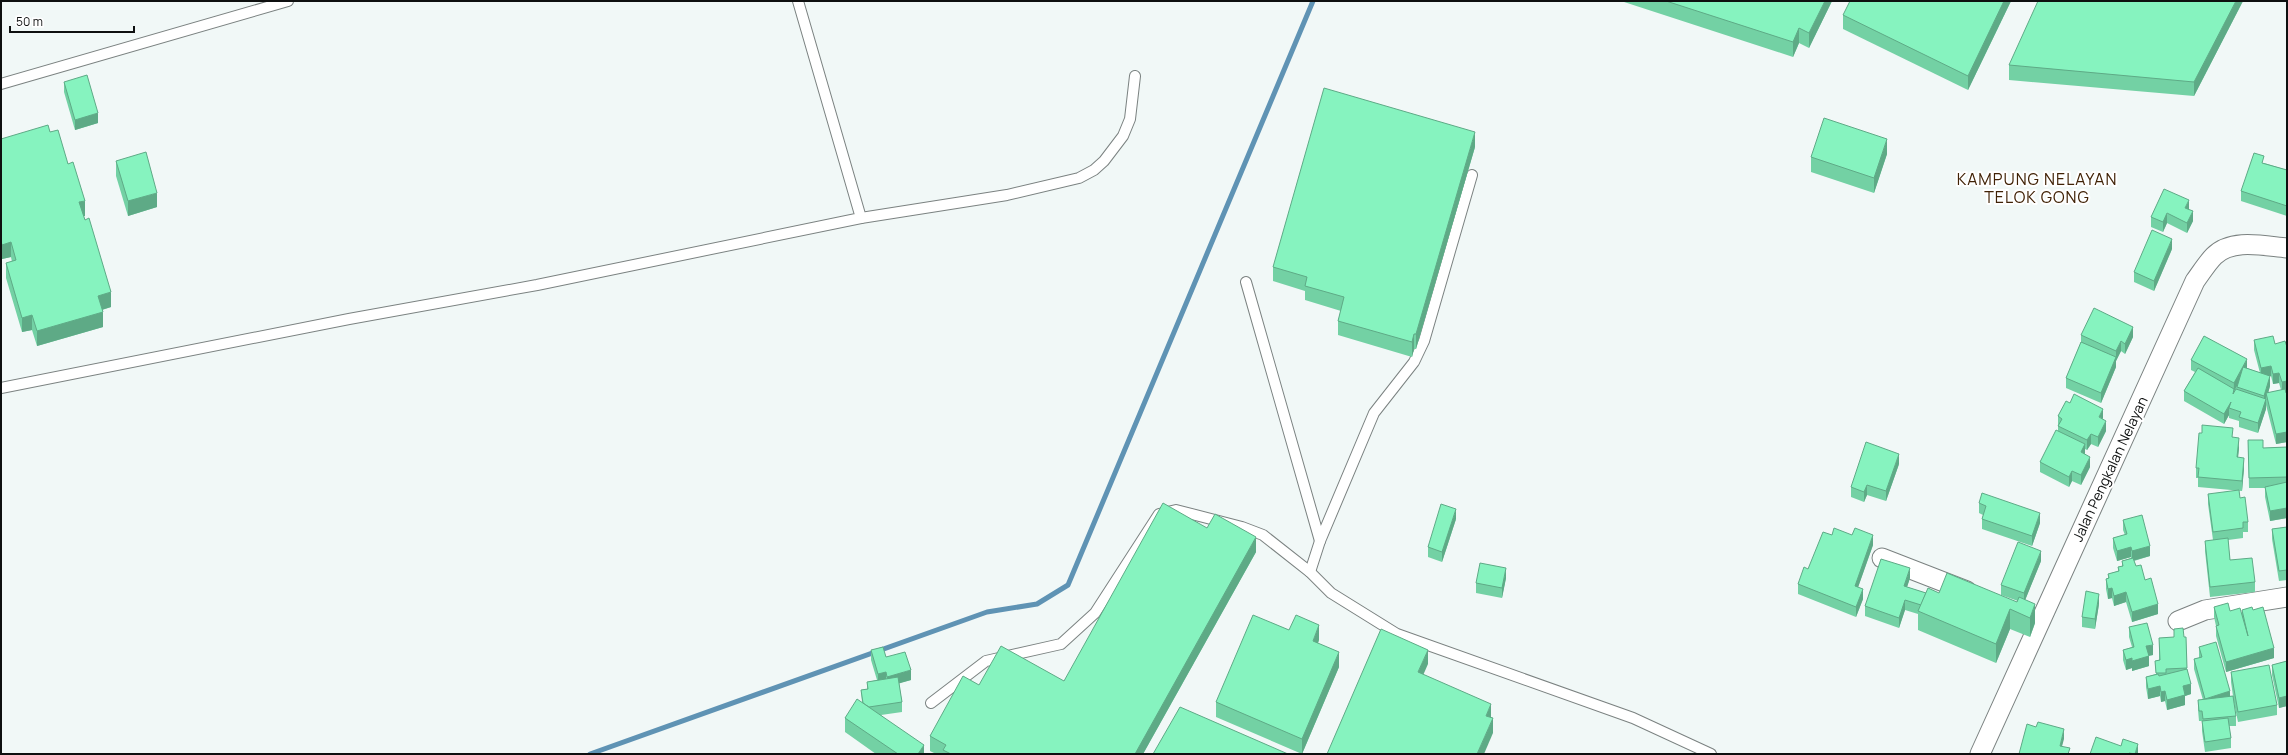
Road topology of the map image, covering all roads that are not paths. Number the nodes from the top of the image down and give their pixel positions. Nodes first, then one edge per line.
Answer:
1 (288, 1) edge
2 (798, 1) edge
3 (1135, 76) dead end
4 (1, 84) edge
5 (1472, 175) dead end
6 (861, 218) junction
7 (2287, 248) edge
8 (1246, 282) dead end
9 (1, 388) edge
10 (1320, 541) junction
11 (1882, 558) edge
12 (1310, 572) junction
13 (1984, 597) edge
14 (2287, 597) edge
15 (2178, 621) dead end
16 (931, 702) dead end
17 (1711, 754) edge
18 (1980, 754) edge

1 - 4 lane
2 - 6 lane
3 - 6 lane
5 - 10 lane
6 - 9 lane
7 - 18 street, Jalan Pengkalan Nelayan
8 - 10 lane
10 - 12 lane
11 - 13 street
12 - 16 lane
12 - 17 lane
14 - 15 street

